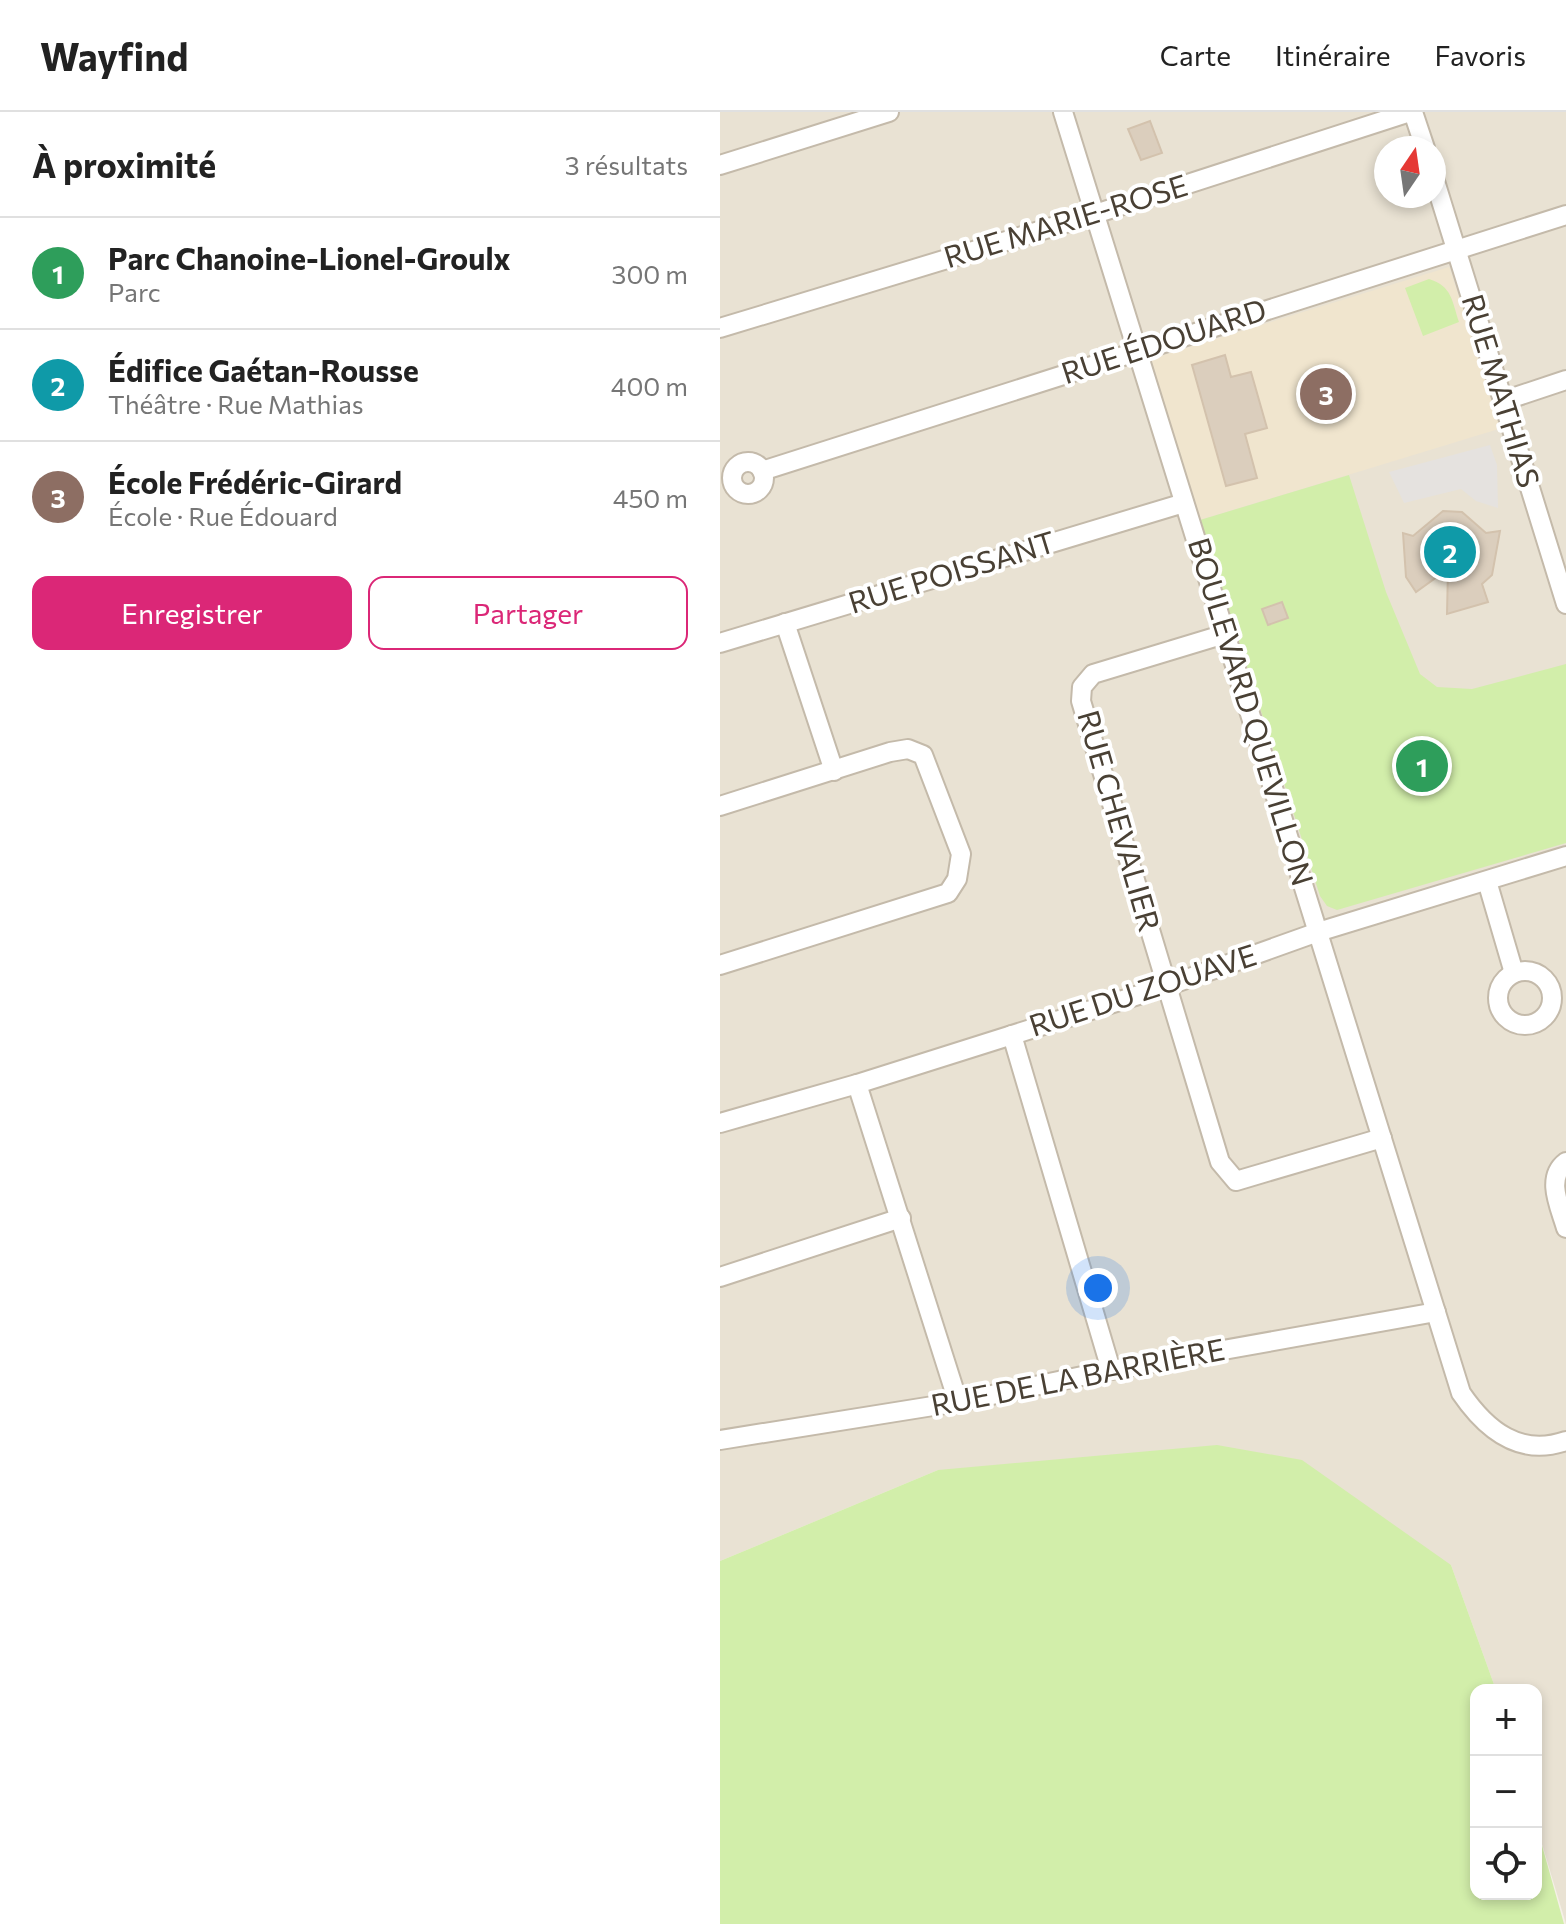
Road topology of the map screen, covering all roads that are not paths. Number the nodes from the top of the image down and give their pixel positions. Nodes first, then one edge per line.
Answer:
1 (889, 112) edge
2 (1063, 112) edge
3 (1412, 112) edge
4 (1421, 136) edge
5 (720, 165) edge
6 (1443, 208) edge
7 (1095, 214) junction
8 (1566, 215) edge
9 (1456, 249) junction
10 (720, 328) edge
11 (1137, 350) junction
12 (1566, 380) edge
13 (1503, 401) junction
14 (762, 471) dead end
15 (1184, 503) junction
16 (1566, 539) edge
17 (1548, 545) junction
18 (1566, 604) edge
19 (785, 623) junction
20 (1225, 634) junction
21 (720, 643) edge
22 (834, 771) junction
23 (720, 806) edge
24 (1566, 856) edge
25 (1487, 881) junction
26 (1318, 932) junction
27 (720, 965) edge
28 (1514, 973) dead end
29 (1167, 986) junction
30 (1012, 1035) junction
31 (857, 1084) junction
32 (720, 1123) edge
33 (1382, 1138) junction
34 (1566, 1162) edge
35 (901, 1218) junction
36 (1566, 1228) edge
37 (720, 1277) edge
38 (1436, 1312) junction
39 (1111, 1370) junction
40 (958, 1402) junction
41 (720, 1440) edge
42 (1566, 1441) edge

1 - 5 street
2 - 7 street, BOULEVARD QUEVILLON
3 - 4 street
3 - 7 street, RUE MARIE-ROSE
6 - 9 street, RUE MATHIAS
7 - 10 street, RUE MARIE-ROSE
7 - 11 street, BOULEVARD QUEVILLON
8 - 9 street, RUE ÉDOUARD
9 - 11 street, RUE ÉDOUARD
9 - 13 street, RUE MATHIAS
11 - 14 street, RUE ÉDOUARD
11 - 15 street, BOULEVARD QUEVILLON
12 - 13 street
13 - 17 street, RUE MATHIAS
15 - 19 street, RUE POISSANT
15 - 20 street, BOULEVARD QUEVILLON
16 - 17 street
17 - 18 street, RUE MATHIAS
19 - 21 street, RUE POISSANT
19 - 22 street
20 - 26 street, BOULEVARD QUEVILLON
20 - 29 street, RUE CHEVALIER
22 - 23 street
22 - 27 street
24 - 25 street, RUE DU ZOUAVE
25 - 26 street, RUE DU ZOUAVE
25 - 28 street
26 - 29 street, RUE DU ZOUAVE
26 - 33 street, BOULEVARD QUEVILLON
29 - 30 street, RUE DU ZOUAVE
29 - 33 street, RUE CHEVALIER
30 - 31 street, RUE DU ZOUAVE
30 - 39 street
31 - 32 street, RUE DU ZOUAVE
31 - 35 street
33 - 38 street, BOULEVARD QUEVILLON
34 - 36 street
35 - 37 street
35 - 40 street
38 - 39 street, RUE DE LA BARRIÈRE
38 - 42 street, BOULEVARD QUEVILLON
39 - 40 street, RUE DE LA BARRIÈRE
40 - 41 street, RUE DE LA BARRIÈRE

